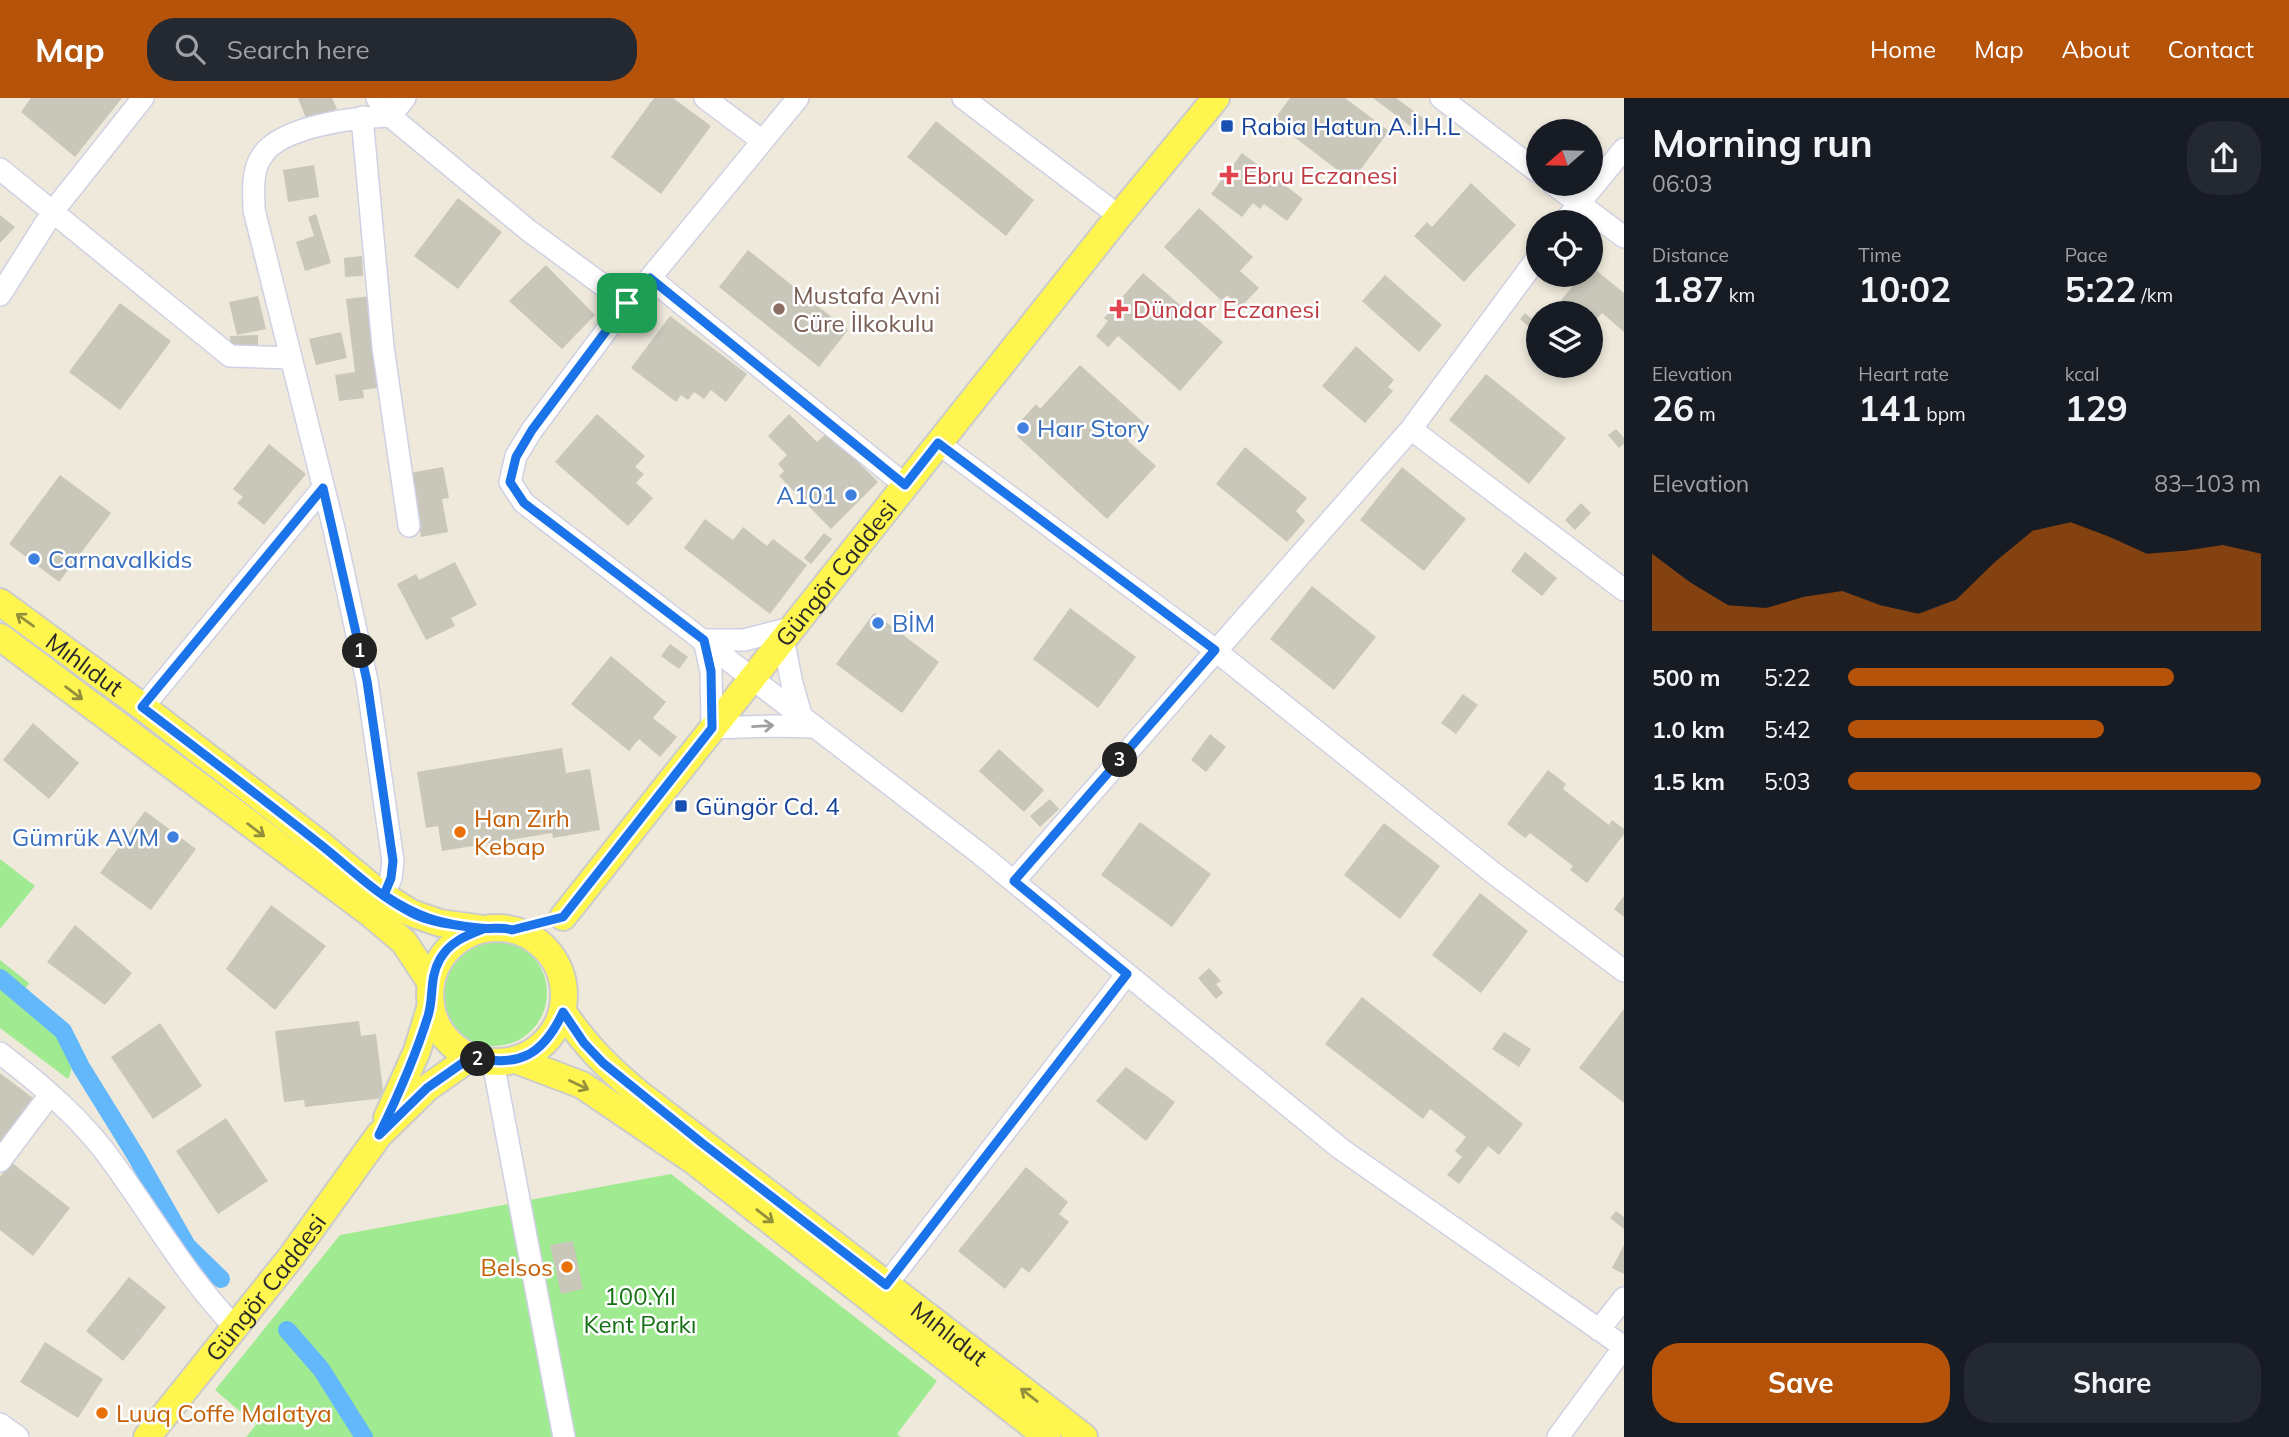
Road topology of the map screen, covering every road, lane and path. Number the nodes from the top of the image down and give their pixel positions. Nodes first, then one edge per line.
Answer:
1 (143, 98) edge
2 (377, 98) edge
3 (405, 98) edge
4 (705, 98) edge
5 (798, 98) edge
6 (963, 98) edge
7 (1216, 98) edge
8 (1441, 98) edge
9 (390, 116) junction
10 (362, 117) junction
11 (761, 140) junction
12 (1624, 149) edge
13 (1526, 164) edge
14 (0, 169) edge
15 (1569, 196) edge
16 (1578, 203) junction
17 (54, 210) junction
18 (1573, 210) edge
19 (1119, 216) junction
20 (1624, 237) edge
21 (1526, 273) edge
22 (650, 278) junction
23 (0, 295) edge
24 (627, 303) junction
25 (290, 358) junction
26 (1410, 429) junction
27 (938, 443) junction
28 (905, 485) junction
29 (323, 488) junction
30 (409, 526) dead end
31 (1624, 590) edge
32 (0, 602) edge
33 (787, 633) junction
34 (0, 637) edge
35 (704, 640) junction
36 (1215, 650) junction
37 (751, 678) junction
38 (142, 707) junction
39 (808, 722) junction
40 (712, 728) junction
41 (1014, 881) junction
42 (384, 895) junction
43 (563, 917) junction
44 (483, 929) junction
45 (512, 930) junction
46 (559, 967) junction
47 (1624, 971) edge
48 (1127, 974) junction
49 (431, 994) junction
50 (563, 1012) junction
51 (0, 1053) edge
52 (493, 1060) junction
53 (49, 1096) junction
54 (379, 1135) junction
55 (0, 1161) edge
56 (886, 1285) junction
57 (1624, 1298) edge
58 (235, 1326) junction
59 (1600, 1330) junction
60 (0, 1424) edge
61 (18, 1437) edge
62 (147, 1437) edge
63 (564, 1437) edge
64 (1047, 1437) edge
65 (1084, 1437) edge
66 (1558, 1437) edge

1 - 17 street
2 - 9 street
3 - 9 street
4 - 11 street
5 - 11 street
6 - 19 street
7 - 19 main road, Güngör Caddesi
8 - 13 street
9 - 10 street
9 - 24 street
10 - 25 street
10 - 30 street
11 - 22 street
12 - 16 street
14 - 17 street
15 - 16 street
16 - 18 street
16 - 20 street
17 - 23 street
17 - 25 street
19 - 27 main road, Güngör Caddesi
21 - 26 street
22 - 24 street
22 - 28 street
24 - 35 street
25 - 29 street
26 - 31 street
26 - 36 street
27 - 28 main road, Güngör Caddesi
27 - 36 street
28 - 33 main road, Güngör Caddesi
29 - 38 street
29 - 42 street
38 -> 32 main road, Mıhlıdut
33 - 35 street
33 - 37 main road, Güngör Caddesi
33 - 39 street
34 -> 49 main road, Mıhlıdut
35 - 37 street
35 - 40 street
36 - 41 street
36 - 47 street
37 - 39 street
37 - 40 main road, Güngör Caddesi
38 - 42 main road, Mıhlıdut
40 -> 39 street
39 - 41 street
40 - 43 main road, Güngör Caddesi
41 - 48 street
42 - 44 main road, Mıhlıdut
43 - 45 main road
43 - 46 main road
44 - 45 main road
44 - 49 main road
45 - 46 main road
46 - 50 main road
48 - 56 street
48 - 59 street
49 - 52 main road
49 - 54 main road
50 - 52 main road
50 - 56 main road, Mıhlıdut
51 - 53 street
52 - 54 main road
52 - 63 street
52 -> 64 main road, Mıhlıdut
53 - 55 street
53 - 58 street
54 - 58 main road, Güngör Caddesi
65 -> 56 main road, Mıhlıdut
57 - 59 street
58 - 62 main road, Güngör Caddesi
59 - 66 street
60 - 61 street

